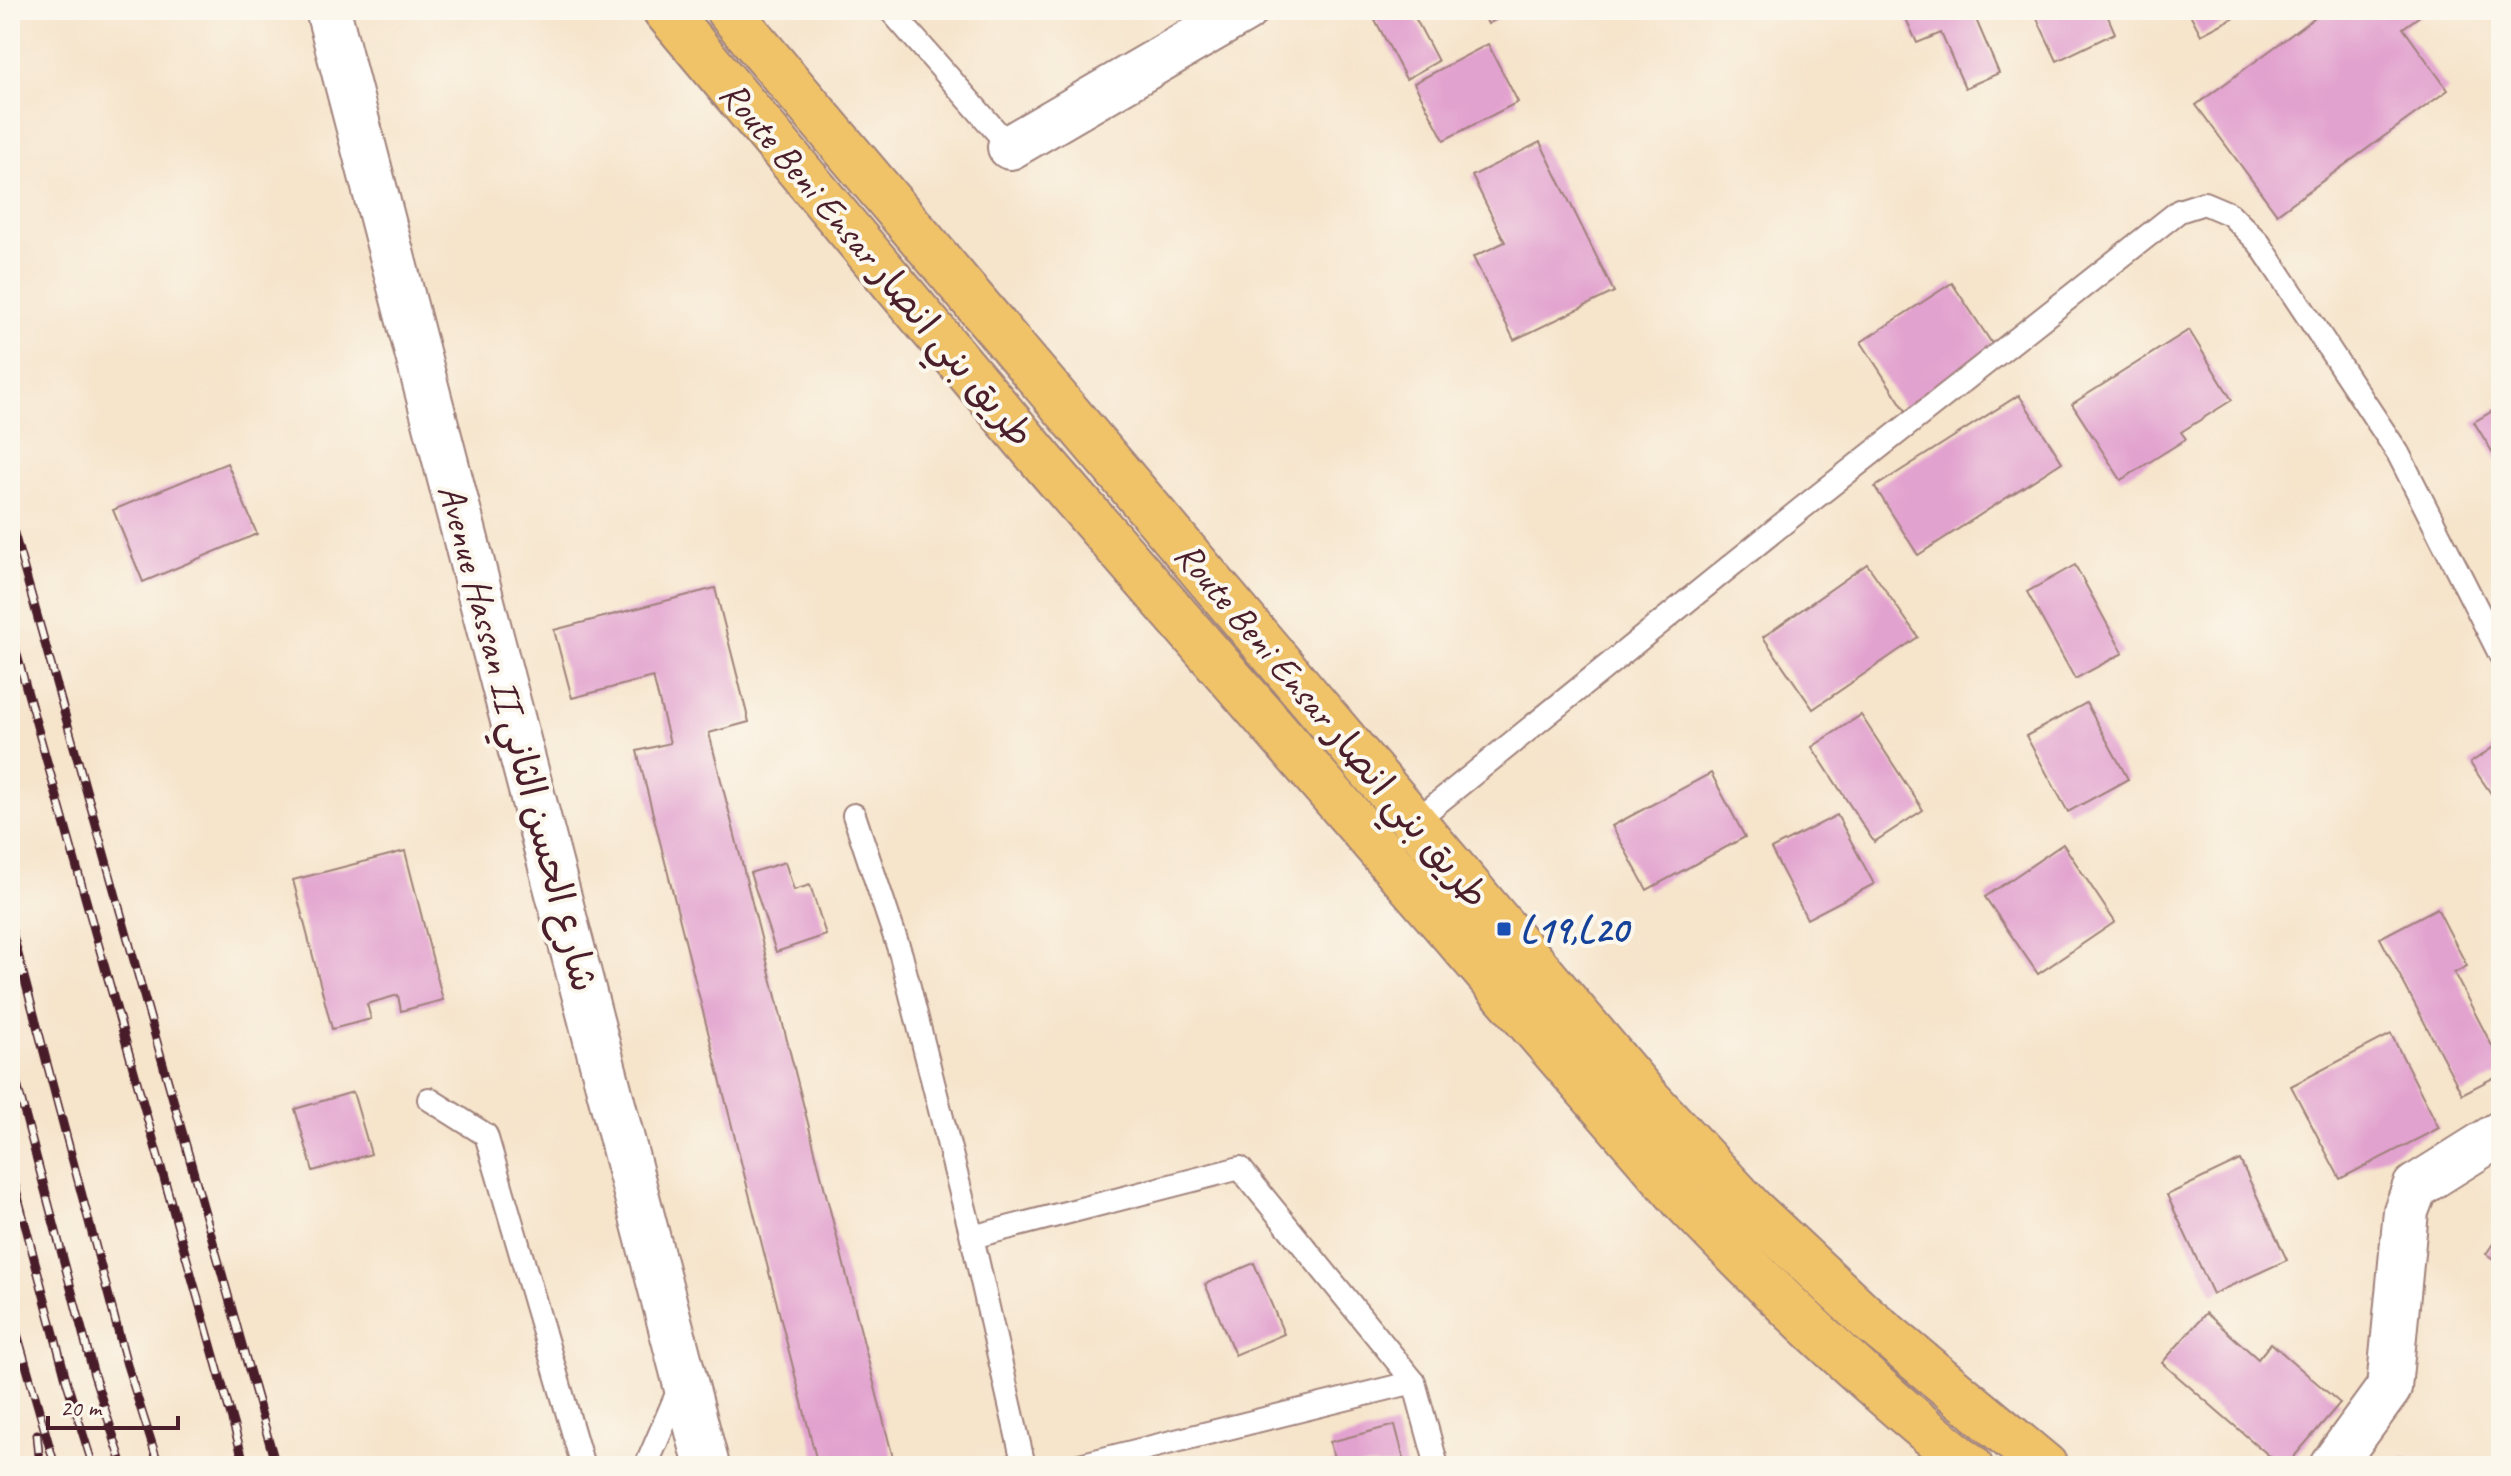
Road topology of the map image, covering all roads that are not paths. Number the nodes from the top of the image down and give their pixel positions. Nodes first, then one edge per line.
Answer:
1 (328, 10) edge
2 (665, 10) edge
3 (728, 10) edge
4 (890, 10) edge
5 (1245, 10) edge
6 (1010, 147) joint
7 (2501, 656) edge
8 (854, 815) dead end
9 (1414, 822) junction
10 (429, 1099) dead end
11 (2501, 1133) edge
12 (972, 1237) junction
13 (684, 1377) junction
14 (1414, 1382) junction
15 (1967, 1464) edge
16 (583, 1466) edge
17 (646, 1466) edge
18 (707, 1466) edge
19 (1024, 1466) edge
20 (1075, 1466) edge
21 (1437, 1466) edge
22 (2045, 1466) edge
23 (2332, 1466) edge

1 - 13 street, Avenue Hassan II شارع الحسن الثاني
2 - 15 highway, Route Beni Ensar طريق بني انصار
3 - 9 highway, Route Beni Ensar طريق بني انصار
4 - 6 lane
5 - 6 street
7 - 9 lane
8 - 12 lane
9 - 22 highway, Route Beni Ensar طريق بني انصار
10 - 16 lane
11 - 23 street
12 - 14 lane
12 - 19 lane
13 - 17 lane
13 - 18 street, Avenue Hassan II شارع الحسن الثاني
14 - 20 lane
14 - 21 lane

